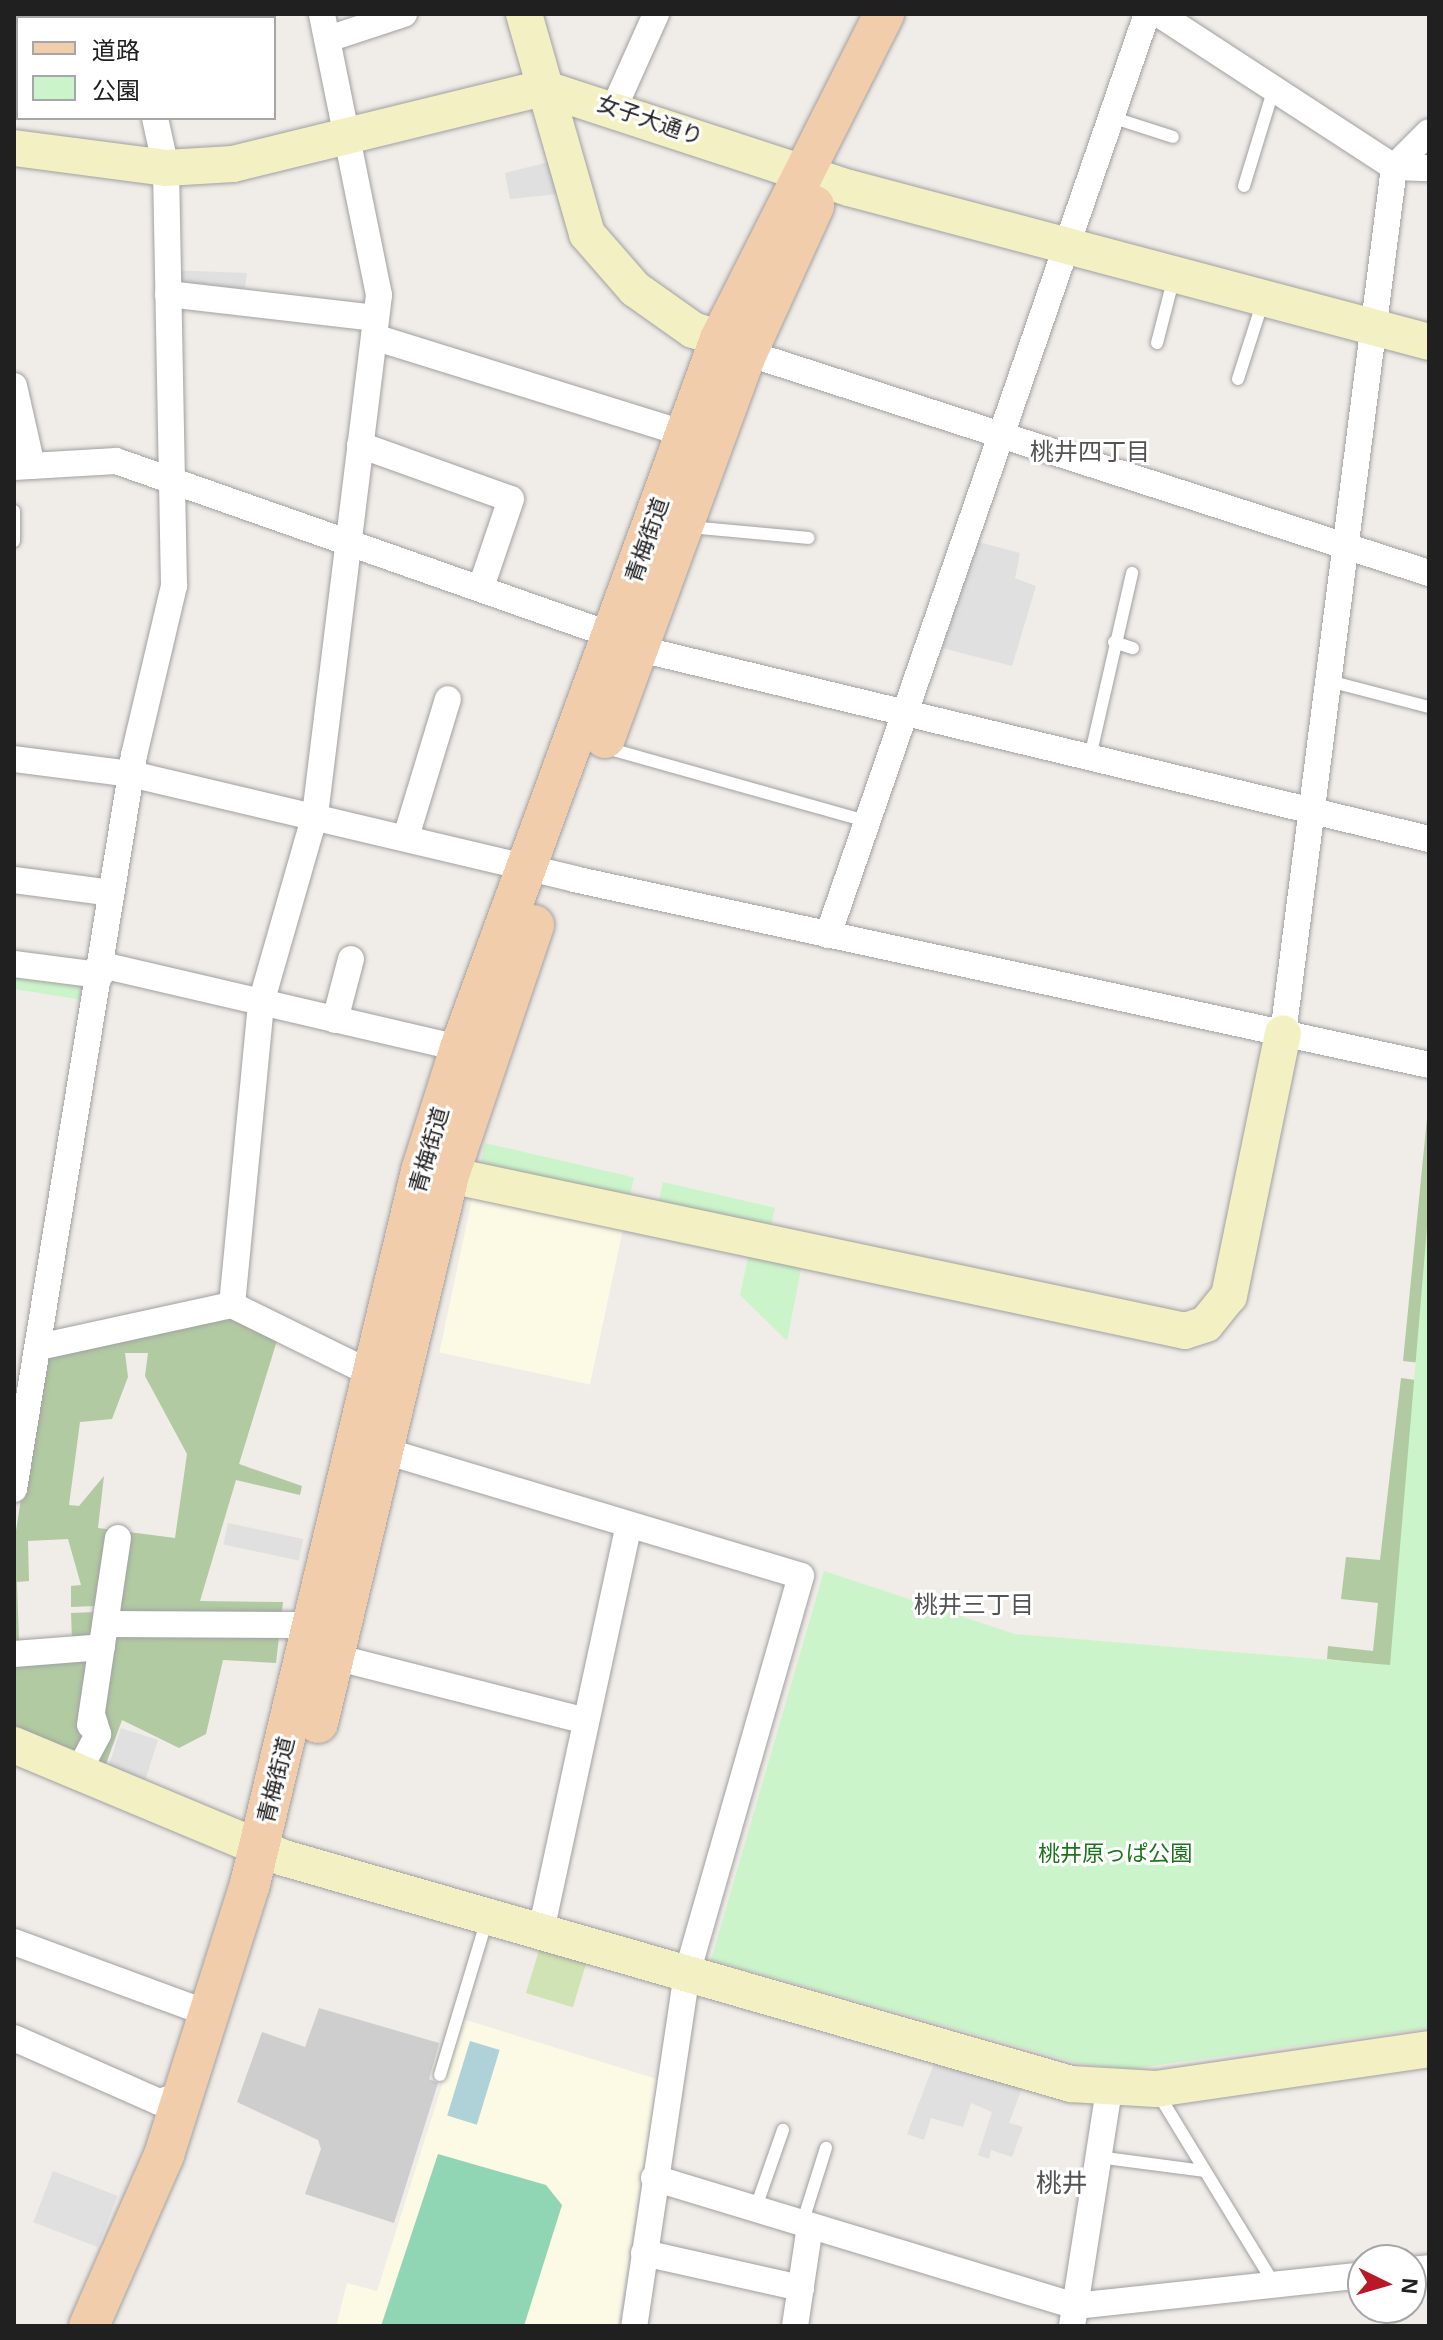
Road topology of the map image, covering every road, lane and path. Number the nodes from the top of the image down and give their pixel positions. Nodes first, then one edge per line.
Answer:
1 (404, 14) edge
2 (524, 14) edge
3 (656, 14) edge
4 (884, 14) edge
5 (913, 14) edge
6 (1147, 14) edge
7 (1159, 14) edge
8 (325, 26) edge
9 (543, 88) junction
10 (1274, 88) junction
11 (614, 108) junction
12 (1110, 117) junction
13 (155, 120) edge
14 (1429, 132) edge
15 (352, 137) junction
16 (1173, 137) dead end
17 (14, 148) edge
18 (1394, 167) junction
19 (166, 168) junction
20 (1429, 168) edge
21 (814, 177) junction
22 (1244, 186) dead end
23 (1063, 247) junction
24 (1174, 274) junction
25 (168, 294) junction
26 (1264, 298) junction
27 (1371, 326) junction
28 (375, 328) junction
29 (1429, 342) edge
30 (1157, 343) dead end
31 (733, 346) junction
32 (1238, 379) dead end
33 (14, 386) edge
34 (685, 434) junction
35 (997, 437) junction
36 (360, 445) junction
37 (23, 466) edge
38 (170, 478) junction
39 (14, 511) edge
40 (683, 526) junction
41 (808, 538) dead end
42 (14, 541) edge
43 (348, 543) junction
44 (1346, 546) junction
45 (1132, 573) dead end
46 (1429, 573) edge
47 (481, 587) junction
48 (627, 642) junction
49 (1114, 642) junction
50 (1133, 648) dead end
51 (1329, 681) junction
52 (448, 699) dead end
53 (1429, 707) edge
54 (901, 711) junction
55 (601, 747) junction
56 (1090, 757) junction
57 (14, 759) edge
58 (131, 774) junction
59 (1313, 812) junction
60 (315, 815) junction
61 (862, 820) junction
62 (406, 837) junction
63 (1429, 839) edge
64 (541, 871) junction
65 (14, 880) edge
66 (111, 893) junction
67 (828, 935) junction
68 (351, 959) dead end
69 (14, 964) edge
70 (101, 970) junction
71 (261, 1003) junction
72 (335, 1020) junction
73 (1283, 1034) junction
74 (460, 1048) junction
75 (1429, 1065) edge
76 (449, 1175) junction
77 (232, 1305) junction
78 (39, 1347) junction
79 (374, 1375) junction
80 (385, 1451) junction
81 (14, 1489) edge
82 (629, 1525) junction
83 (118, 1538) dead end
84 (295, 1625) dead end
85 (104, 1636) junction
86 (14, 1654) edge
87 (335, 1657) junction
88 (586, 1721) junction
89 (88, 1743) junction
90 (14, 1745) edge
91 (272, 1854) junction
92 (488, 1916) junction
93 (541, 1931) junction
94 (14, 1942) edge
95 (687, 1973) junction
96 (210, 2014) junction
97 (14, 2038) edge
98 (1429, 2049) edge
99 (440, 2075) dead end
100 (1156, 2089) junction
101 (1109, 2090) junction
102 (185, 2094) junction
103 (783, 2130) dead end
104 (826, 2148) dead end
105 (1098, 2157) junction
106 (1205, 2171) junction
107 (654, 2178) junction
108 (755, 2210) junction
109 (806, 2225) junction
110 (644, 2253) junction
111 (1347, 2277) edge
112 (1274, 2285) junction
113 (801, 2288) junction
114 (1074, 2316) edge
115 (89, 2326) edge
116 (118, 2326) edge
117 (634, 2326) edge
118 (795, 2326) edge

1 - 8 street
2 - 9 street
3 - 11 street
4 - 21 main road, 青梅街道
5 - 21 main road, 青梅街道
6 - 12 street
7 - 10 street
8 - 15 street
9 - 11 street, 女子大通り
9 - 15 street
9 - 31 street
10 - 18 street
10 - 22 lane
11 - 21 street, 女子大通り
12 - 16 lane
12 - 23 street
13 - 19 street
14 - 18 street
15 - 19 street
15 - 28 street
17 - 19 street
18 - 20 street
18 - 27 street
19 - 25 street
21 - 23 street, 女子大通り
21 - 31 main road, 青梅街道
23 - 24 street, 女子大通り
23 - 35 street
24 - 26 street, 女子大通り
24 - 30 lane
25 - 28 street
25 - 38 street
26 - 27 street, 女子大通り
26 - 32 lane
27 - 29 street, 女子大通り
27 - 44 street
28 - 34 street
28 - 36 street
31 - 34 main road, 青梅街道
31 - 35 street
31 - 40 main road, 青梅街道
33 - 37 street
34 - 48 main road, 青梅街道
35 - 44 street
35 - 54 street
36 - 43 street
36 - 47 street
37 - 38 street
38 - 43 street
38 - 58 street
39 - 42 lane
40 - 41 lane
40 - 48 main road, 青梅街道
43 - 47 street
43 - 60 street
44 - 46 street
44 - 51 street
45 - 49 lane
47 - 48 street
48 - 54 street
48 - 55 main road, 青梅街道
48 - 64 main road, 青梅街道
49 - 50 lane
49 - 56 lane
51 - 53 lane
51 - 59 street
52 - 62 street
54 - 56 street
54 - 61 street
55 - 61 lane
55 - 64 main road, 青梅街道
56 - 59 street
57 - 58 street
58 - 60 street
58 - 66 street
59 - 63 street
59 - 73 street
60 - 62 street
60 - 71 street
61 - 67 street
62 - 64 street
64 - 67 street
64 - 74 main road, 青梅街道
64 - 76 main road, 青梅街道
65 - 66 street
66 - 70 street
67 - 73 street
68 - 72 street
69 - 70 street
70 - 71 street
70 - 78 street
71 - 72 street
71 - 77 street
72 - 74 street
73 - 75 street
73 - 76 street
74 - 79 main road, 青梅街道
76 - 80 main road, 青梅街道
77 - 78 street
77 - 79 street
78 - 81 street
79 - 91 main road, 青梅街道
80 - 82 street
80 - 87 main road, 青梅街道
82 - 88 street
82 - 95 street
83 - 85 street
84 - 85 street
85 - 86 street
85 - 89 street
87 - 88 street
87 - 91 main road, 青梅街道
88 - 93 street
89 - 90 street
89 - 91 street
91 - 92 street
91 - 96 main road, 青梅街道
91 - 116 main road, 青梅街道
92 - 93 street
92 - 99 lane
93 - 95 street
94 - 96 street
95 - 101 street
95 - 107 street
96 - 102 main road, 青梅街道
97 - 102 street
98 - 100 street
100 - 101 street
100 - 106 lane
101 - 105 street
102 - 115 main road, 青梅街道
103 - 108 lane
104 - 109 lane
105 - 106 lane
105 - 114 street
106 - 112 lane
107 - 108 street
107 - 110 street
108 - 109 street
109 - 113 street
109 - 114 street
110 - 113 street
110 - 117 street
111 - 112 street
112 - 114 street
113 - 118 street

